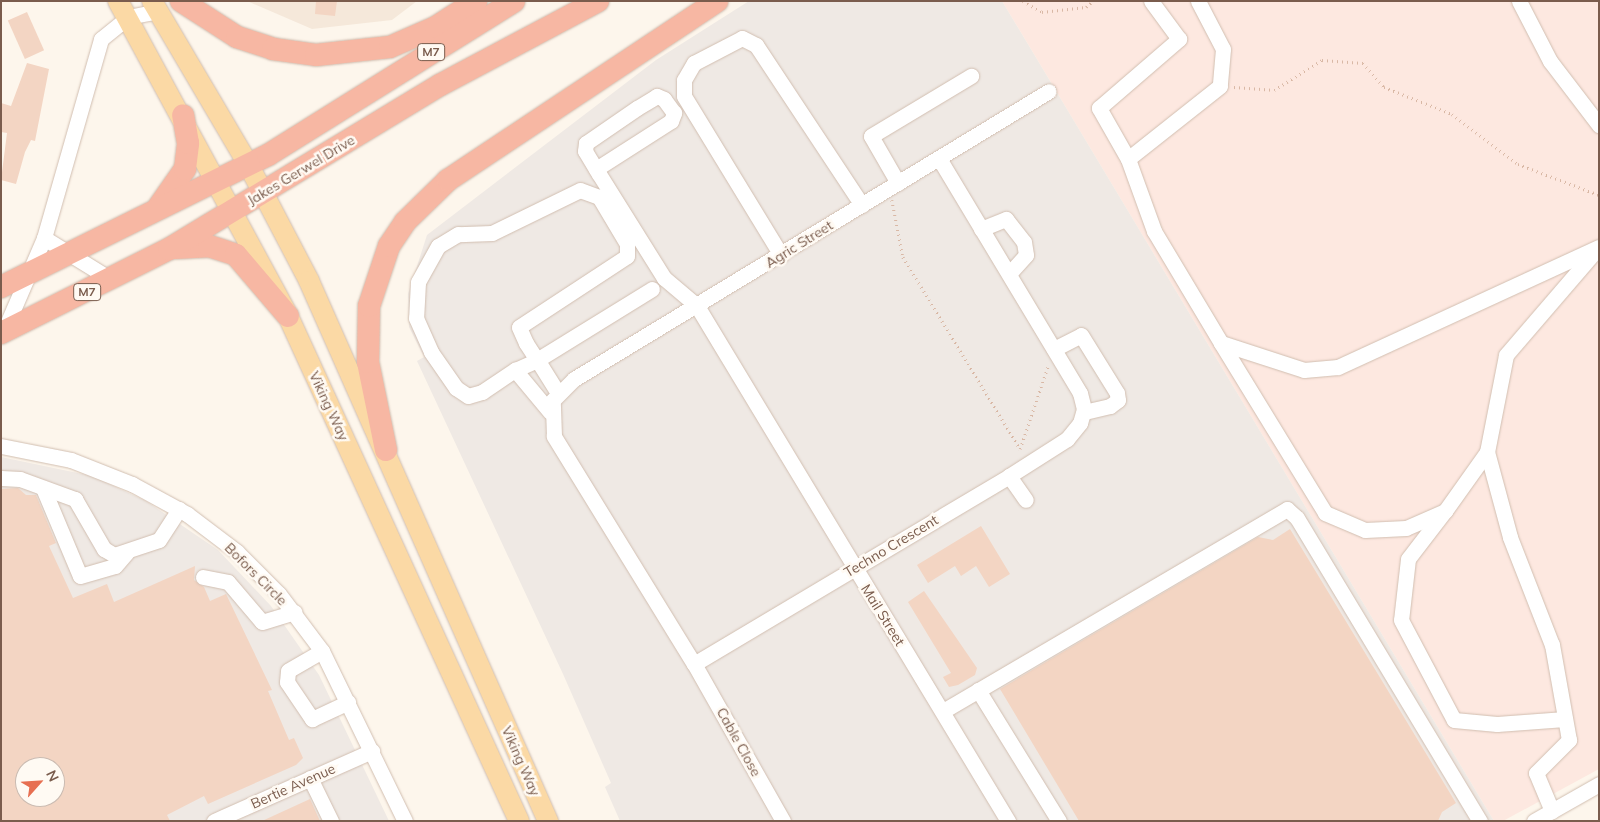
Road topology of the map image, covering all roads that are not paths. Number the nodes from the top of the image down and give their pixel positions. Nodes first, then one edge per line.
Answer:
1 (181, 1) edge
2 (476, 1) edge
3 (514, 1) edge
4 (717, 1) edge
5 (1151, 1) edge
6 (1198, 1) edge
7 (1519, 1) edge
8 (598, 3) edge
9 (156, 6) edge
10 (123, 9) edge
11 (971, 76) dead end
12 (1049, 91) dead end
13 (183, 115) junction
14 (1599, 125) edge
15 (939, 158) junction
16 (1128, 159) junction
17 (249, 166) junction
18 (596, 169) junction
19 (219, 182) junction
20 (894, 186) junction
21 (264, 193) junction
22 (862, 205) junction
23 (234, 210) junction
24 (150, 217) junction
25 (982, 229) junction
26 (44, 238) junction
27 (169, 249) junction
28 (1598, 250) edge
29 (73, 254) junction
30 (781, 255) junction
31 (31, 273) junction
32 (1009, 274) junction
33 (112, 280) junction
34 (1, 287) edge
35 (652, 289) dead end
36 (697, 306) junction
37 (288, 316) junction
38 (3, 332) edge
39 (1221, 343) junction
40 (1054, 349) junction
41 (537, 360) junction
42 (515, 370) junction
43 (554, 402) junction
44 (1084, 412) junction
45 (1, 446) edge
46 (386, 450) junction
47 (1487, 452) junction
48 (1008, 476) junction
49 (1, 478) edge
50 (43, 488) junction
51 (1026, 500) dead end
52 (179, 509) junction
53 (1445, 511) junction
54 (127, 552) junction
55 (854, 568) junction
56 (203, 577) dead end
57 (294, 612) junction
58 (322, 651) junction
59 (694, 664) junction
60 (978, 690) junction
61 (348, 702) junction
62 (943, 711) junction
63 (1565, 719) junction
64 (372, 751) junction
65 (310, 778) junction
66 (1599, 784) edge
67 (1552, 811) junction
68 (214, 821) edge
69 (331, 821) edge
70 (405, 821) edge
71 (519, 821) edge
72 (548, 821) edge
73 (783, 821) edge
74 (1008, 821) edge
75 (1059, 821) edge
76 (1480, 821) edge
77 (1534, 821) edge

1 - 2 highway
3 - 17 highway, M7
4 - 46 highway
5 - 16 street
6 - 16 street
7 - 14 street
8 - 21 highway, Jakes Gerwel Drive / M7
9 - 10 street
9 - 17 main road, Viking Way
10 - 13 main road, Viking Way
10 - 26 street
11 - 20 street
12 - 15 street, Agric Street
13 - 19 main road, Viking Way
13 - 24 highway
15 - 20 street, Agric Street
15 - 25 street
16 - 39 street
17 - 19 highway, M7
17 - 21 main road, Viking Way
18 - 18 street, Mail Street
18 - 36 street, Mail Street
19 - 23 main road, Viking Way
19 - 24 highway, M7
20 - 22 street, Agric Street
21 - 23 highway, Jakes Gerwel Drive / M7
21 - 46 main road, Viking Way
22 - 30 street, Agric Street
22 - 30 street
23 - 27 highway, Jakes Gerwel Drive / M7
23 - 37 main road, Viking Way
24 - 29 highway, M7
25 - 32 street
25 - 32 street
26 - 29 street
26 - 31 street
27 - 33 highway, Jakes Gerwel Drive / M7
27 - 37 highway
28 - 39 street
28 - 47 street
29 - 31 highway, M7
29 - 33 street
30 - 36 street, Agric Street
31 - 34 highway, M7
31 - 38 street
32 - 40 street
33 - 38 highway, Jakes Gerwel Drive / M7
35 - 41 street
36 - 43 street, Agric Street
36 - 55 street, Mail Street
37 - 71 main road, Viking Way
39 - 53 street
40 - 44 street
40 - 44 street
41 - 42 street
41 - 42 street
41 - 43 street
42 - 43 street
43 - 59 street
44 - 48 street, Techno Crescent
45 - 52 street, Bofors Circle
46 - 72 main road, Viking Way
47 - 53 street
47 - 63 street
48 - 51 street
48 - 55 street, Techno Crescent
49 - 50 street
50 - 54 street
50 - 54 street
52 - 54 street
52 - 57 street, Bofors Circle
53 - 63 street
55 - 59 street, Techno Crescent
55 - 62 street, Mail Street
56 - 57 street
57 - 58 street, Bofors Circle
58 - 61 street, Bofors Circle
58 - 61 street
59 - 73 street, Cable Close
60 - 62 street
60 - 75 street
60 - 76 street
61 - 64 street, Bofors Circle
62 - 74 street, Mail Street
63 - 67 street
64 - 65 street, Bertie Avenue
64 - 70 street, Bofors Circle
65 - 68 street, Bertie Avenue
65 - 69 street
66 - 67 street
67 - 77 street

